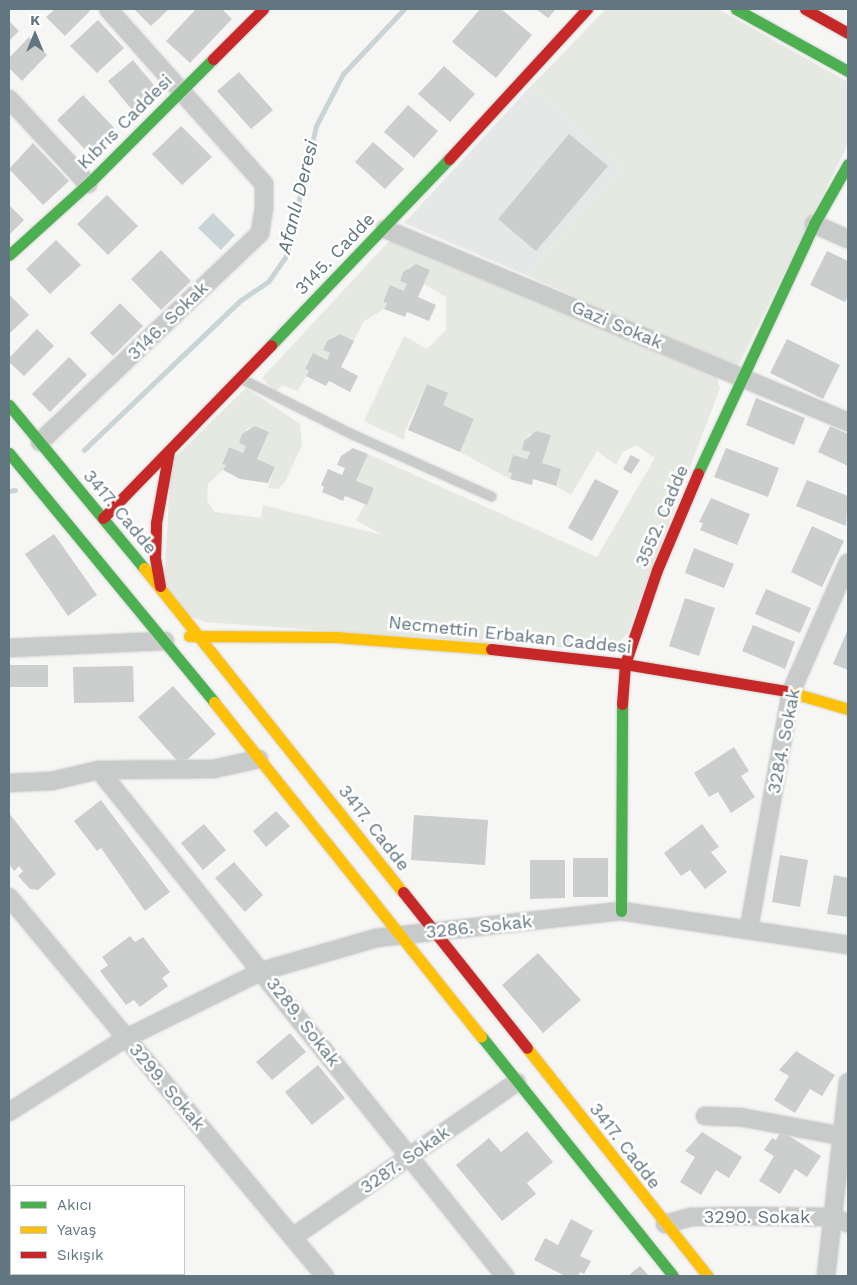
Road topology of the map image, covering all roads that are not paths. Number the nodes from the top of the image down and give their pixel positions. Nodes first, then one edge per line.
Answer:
1 (108, 9) edge
2 (263, 9) edge
3 (587, 9) edge
4 (736, 9) edge
5 (805, 9) edge
6 (848, 33) edge
7 (848, 71) edge
8 (182, 90) junction
9 (9, 99) edge
10 (848, 164) edge
11 (88, 184) junction
12 (814, 224) junction
13 (385, 229) junction
14 (848, 239) edge
15 (9, 255) edge
16 (240, 377) junction
17 (744, 377) junction
18 (9, 405) edge
19 (848, 422) edge
20 (40, 442) junction
21 (169, 450) junction
22 (9, 453) edge
23 (491, 496) dead end
24 (103, 518) junction
25 (848, 563) edge
26 (160, 587) junction
27 (198, 634) junction
28 (165, 641) junction
29 (9, 648) edge
30 (625, 664) junction
31 (791, 692) junction
32 (848, 709) edge
33 (259, 759) junction
34 (99, 770) junction
35 (9, 784) edge
36 (9, 898) edge
37 (621, 911) junction
38 (749, 928) junction
39 (433, 932) junction
40 (399, 935) junction
41 (848, 945) edge
42 (262, 971) junction
43 (126, 1038) junction
44 (517, 1082) junction
45 (848, 1084) edge
46 (9, 1112) edge
47 (705, 1116) dead end
48 (842, 1136) junction
49 (410, 1157) junction
50 (840, 1220) edge
51 (652, 1230) junction
52 (293, 1237) junction
53 (326, 1276) edge
54 (504, 1276) edge
55 (673, 1276) edge
56 (708, 1276) edge
57 (826, 1276) edge

1 - 8 street
2 - 8 street, Kıbrıs Caddesi
3 - 13 street, 3145. Cadde
4 - 7 street
5 - 6 street
8 - 11 street, Kıbrıs Caddesi
8 - 20 street, 3146. Sokak
9 - 11 street
10 - 12 street, 3552. Cadde
11 - 15 street, Kıbrıs Caddesi
12 - 14 street
12 - 17 street, 3552. Cadde
13 - 16 street, 3145. Cadde
13 - 17 street, Gazi Sokak
16 - 21 street, 3145. Cadde
16 - 23 lane
17 - 19 street, Gazi Sokak
17 - 30 street, 3552. Cadde
18 - 20 street, 3417. Cadde
20 - 24 street, 3417. Cadde
21 - 24 street, 3145. Cadde
21 - 26 street
22 - 28 street, 3417. Cadde
24 - 26 street, 3417. Cadde
25 - 31 street, 3284. Sokak
26 - 27 street, 3417. Cadde
27 - 28 street, Necmettin Erbakan Caddesi
27 - 30 street, Necmettin Erbakan Caddesi
27 - 39 street, 3417. Cadde
28 - 29 street
28 - 33 street, 3417. Cadde
30 - 31 street, Necmettin Erbakan Caddesi
30 - 37 street, 3552. Cadde
31 - 32 street, Necmettin Erbakan Caddesi
31 - 38 street, 3284. Sokak
33 - 34 street
33 - 40 street, 3417. Cadde
34 - 35 street
34 - 42 street, 3289. Sokak
36 - 43 street, 3299. Sokak
37 - 38 street, 3286. Sokak
37 - 39 street, 3286. Sokak
38 - 41 street, 3286. Sokak
39 - 40 street, 3286. Sokak
39 - 51 street, 3417. Cadde
40 - 42 street, 3286. Sokak
40 - 44 street, 3417. Cadde
42 - 43 street, 3286. Sokak
42 - 49 street, 3289. Sokak
43 - 46 street, 3286. Sokak
43 - 52 street, 3299. Sokak
44 - 49 street, 3287. Sokak
44 - 51 street, 3417. Cadde
45 - 48 street
47 - 48 street
48 - 50 street
49 - 52 street, 3287. Sokak
49 - 54 street, 3289. Sokak
50 - 51 street, 3290. Sokak
50 - 57 street
51 - 55 street, 3417. Cadde
51 - 56 street, 3417. Cadde
52 - 53 street, 3299. Sokak

